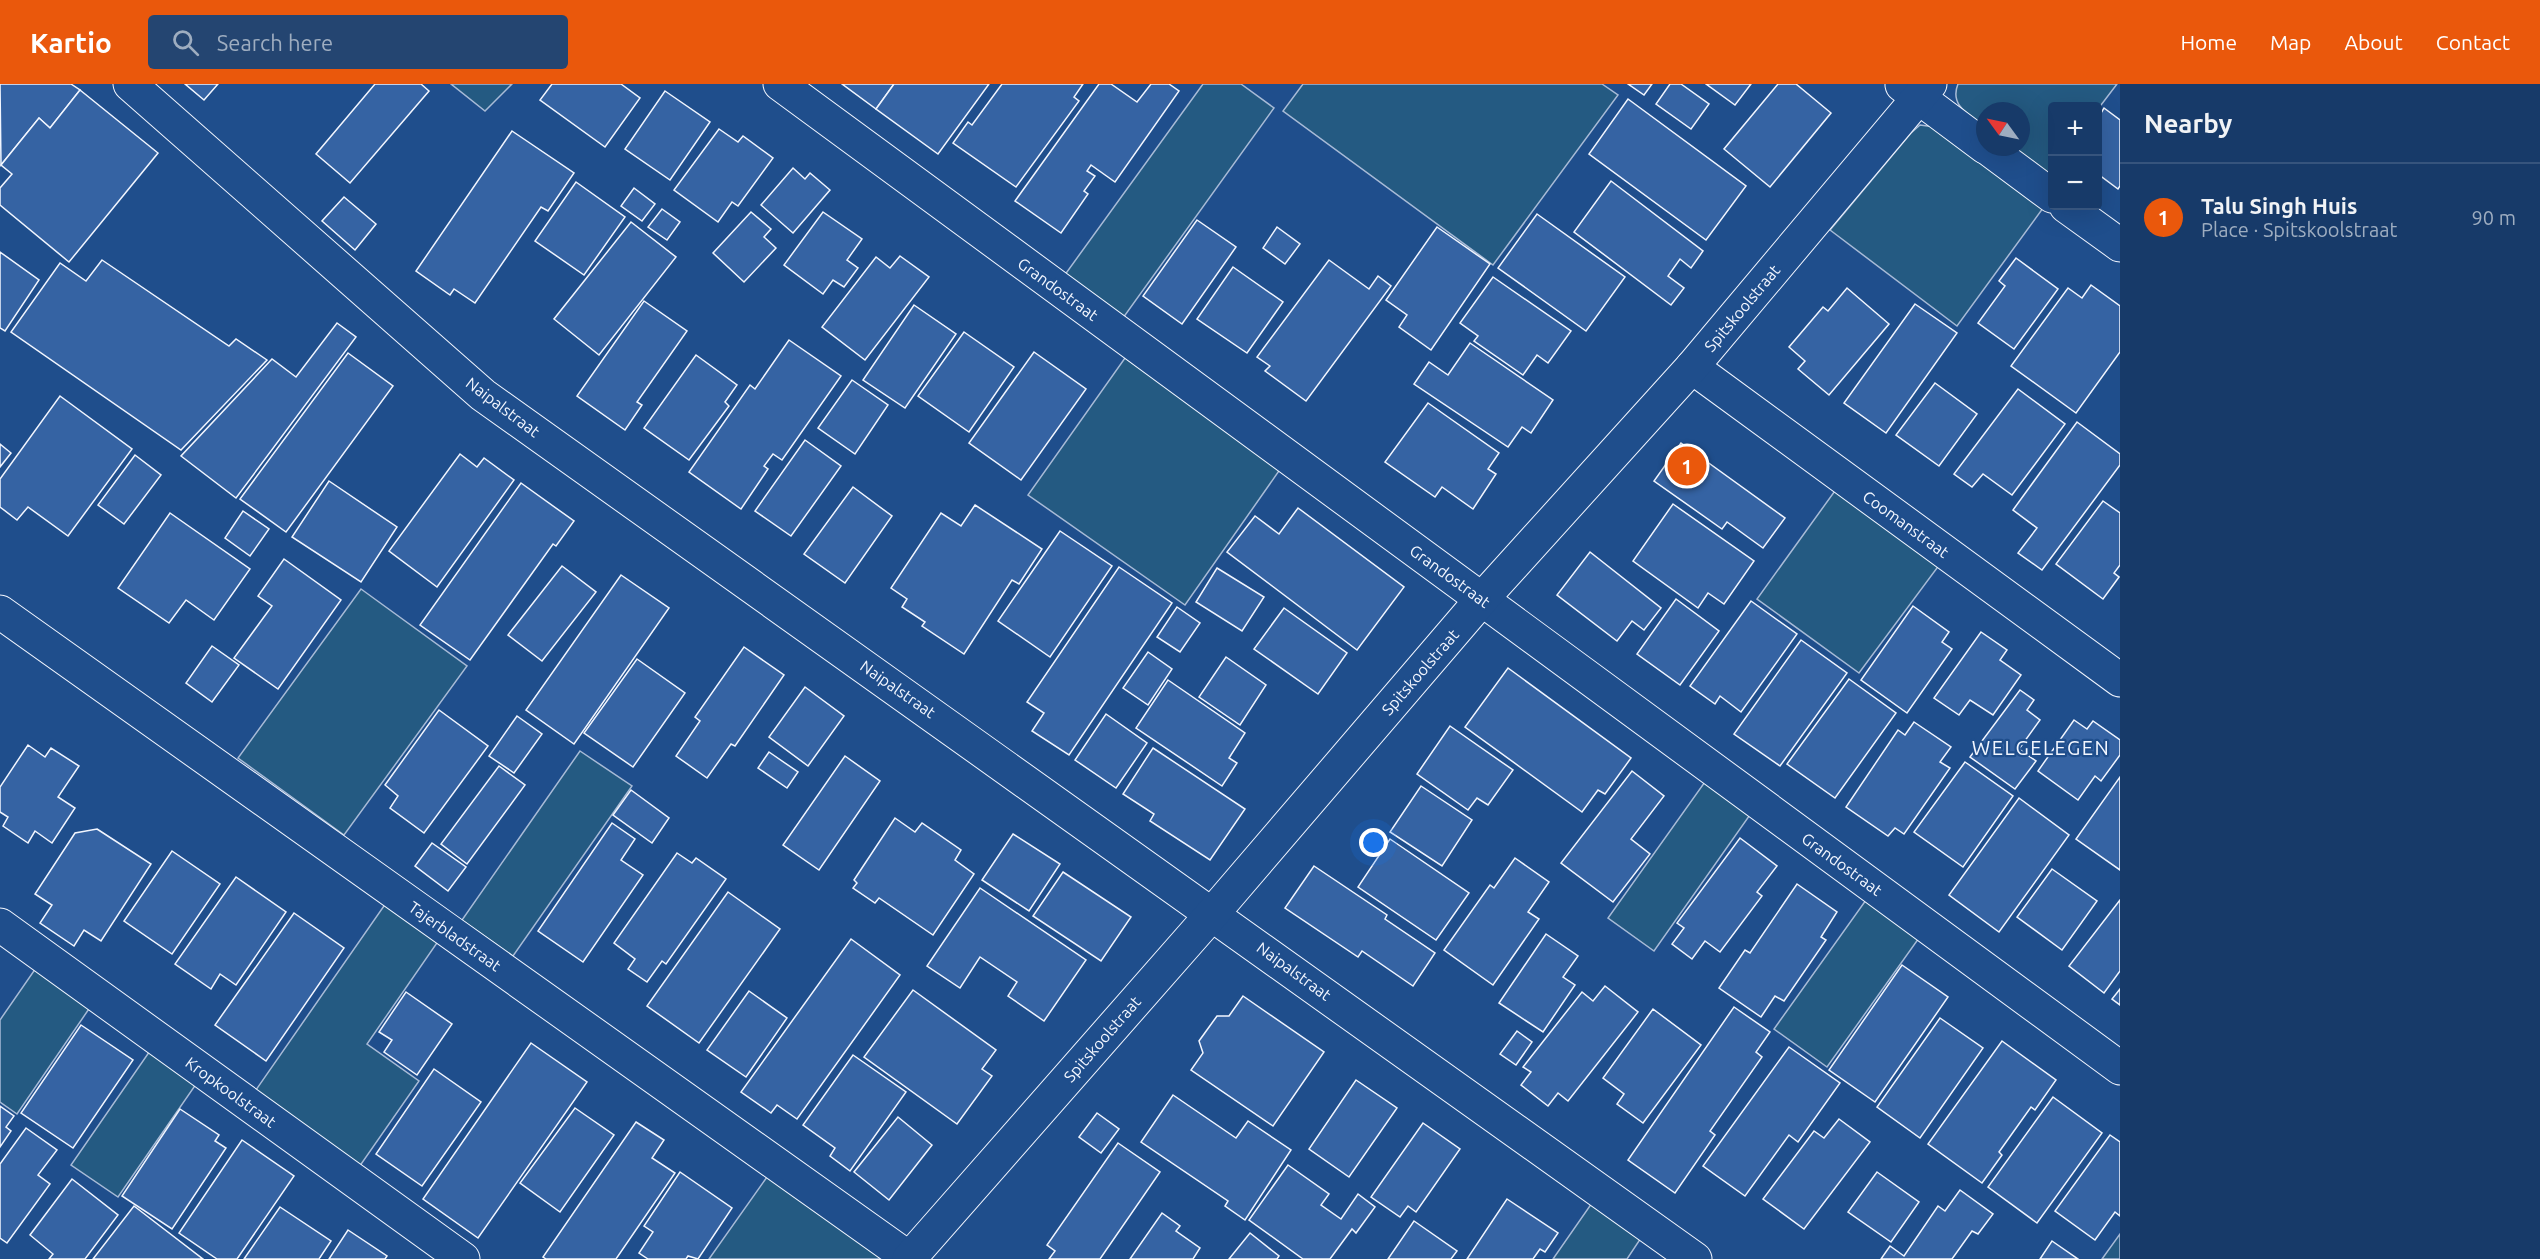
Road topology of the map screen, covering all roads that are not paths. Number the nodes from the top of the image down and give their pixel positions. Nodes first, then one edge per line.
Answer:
1 (130, 84) edge
2 (780, 84) edge
3 (1916, 88) edge
4 (1976, 139) edge
5 (1997, 156) edge
6 (2048, 193) edge
7 (2072, 210) edge
8 (2120, 245) edge
9 (1692, 367) junction
10 (1482, 599) junction
11 (0, 612) edge
12 (2120, 680) edge
13 (1213, 913) junction
14 (0, 925) edge
15 (2120, 1068) edge
16 (463, 1259) edge
17 (910, 1259) edge
18 (1695, 1259) edge

1 - 13 street, Naipalstraat
2 - 10 street, Grandostraat
3 - 4 street
3 - 9 street, Spitskoolstraat
5 - 6 street
7 - 8 street
9 - 10 street, Spitskoolstraat
9 - 12 street, Coomanstraat
10 - 13 street, Spitskoolstraat
10 - 15 street, Grandostraat
11 - 17 street, Tajerbladstraat
13 - 17 street, Spitskoolstraat
13 - 18 street, Naipalstraat
14 - 16 street, Kropkoolstraat

